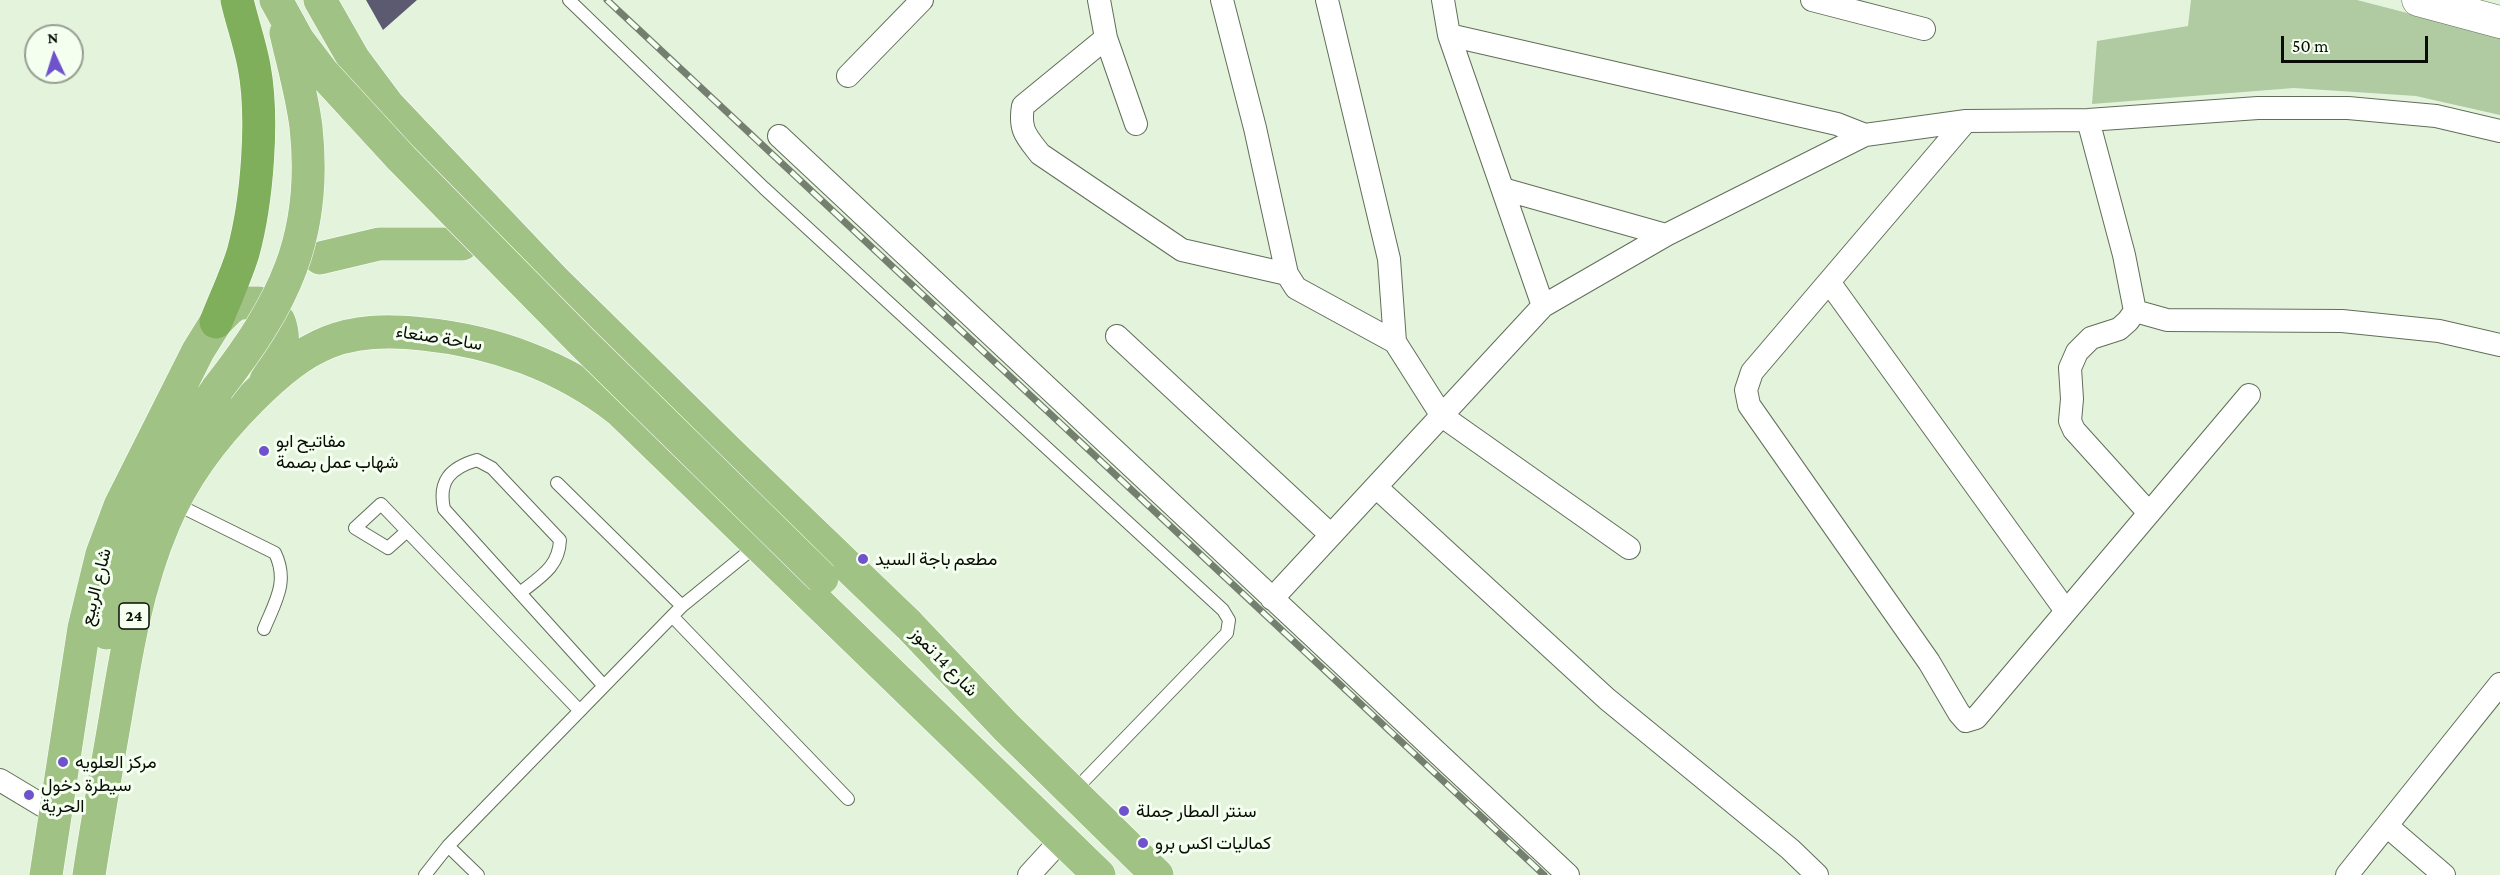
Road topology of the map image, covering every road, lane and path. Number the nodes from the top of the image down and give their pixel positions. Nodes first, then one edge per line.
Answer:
1 (237, 0) edge
2 (320, 0) edge
3 (569, 0) edge
4 (922, 0) edge
5 (1099, 0) edge
6 (1222, 0) edge
7 (1327, 0) edge
8 (1443, 0) edge
9 (1812, 0) edge
10 (2418, 0) edge
11 (278, 3) edge
12 (2500, 22) edge
13 (1924, 29) dead end
14 (1449, 35) junction
15 (1106, 38) junction
16 (848, 76) dead end
17 (2088, 120) junction
18 (1966, 121) junction
19 (1136, 124) dead end
20 (2500, 131) edge
21 (1865, 135) junction
22 (779, 136) dead end
23 (1503, 189) junction
24 (1666, 235) junction
25 (462, 244) dead end
26 (320, 258) dead end
27 (518, 258) dead end
28 (1287, 274) junction
29 (556, 282) junction
30 (1829, 282) junction
31 (253, 306) junction
32 (1543, 306) junction
33 (2135, 311) junction
34 (1117, 336) dead end
35 (1395, 342) junction
36 (2500, 345) edge
37 (261, 389) junction
38 (2249, 396) dead end
39 (1442, 416) junction
40 (728, 451) junction
41 (556, 483) dead end
42 (695, 484) junction
43 (1376, 487) junction
44 (175, 503) junction
45 (2149, 513) junction
46 (406, 532) dead end
47 (1331, 535) junction
48 (758, 545) junction
49 (1629, 548) dead end
50 (520, 593) junction
51 (1272, 599) junction
52 (682, 606) junction
53 (2066, 611) junction
54 (672, 616) junction
55 (264, 629) dead end
56 (2500, 684) edge
57 (604, 686) junction
58 (580, 711) junction
59 (0, 780) edge
60 (1072, 792) junction
61 (848, 799) dead end
62 (55, 813) junction
63 (2387, 826) junction
64 (1062, 839) junction
65 (448, 846) junction
66 (46, 875) edge
67 (68, 875) edge
68 (89, 875) edge
69 (425, 875) edge
70 (478, 875) edge
71 (1029, 875) edge
72 (1099, 875) edge
73 (1130, 875) edge
74 (1156, 875) edge
75 (1568, 875) edge
76 (1817, 875) edge
77 (2347, 875) edge
78 (2444, 875) edge

1 - 31 highway
2 - 29 main road
3 - 60 lane
4 - 16 street
5 - 15 street
6 - 28 street
7 - 35 street
8 - 14 street
9 - 13 street
10 - 12 main road
11 - 67 main road, bridge
11 - 73 main road, bridge
14 - 21 street
14 - 23 street
15 - 19 street
15 - 28 street
17 - 18 street
17 - 20 street
17 - 33 street
18 - 21 street
18 - 30 street
21 - 24 street
22 - 51 street
23 - 24 street
23 - 32 street
24 - 32 street
25 - 26 main road
27 - 29 main road
28 - 35 street
29 - 40 main road
30 - 53 street
30 - 53 street
31 - 37 main road
31 - 62 main road, شارع الربيع
32 - 39 street
33 - 36 street
33 - 45 street
34 - 47 street
35 - 39 street
37 - 42 main road, ساحة صنعاء
37 - 44 main road, 24
38 - 45 street
39 - 43 street
39 - 49 street
40 - 42 main road
40 - 60 main road, شارع 14 تموز
41 - 52 lane
42 - 48 main road, ساحة صنعاء
43 - 47 street
43 - 76 street
44 - 55 lane
44 - 68 main road, 24
45 - 53 street
46 - 58 lane
47 - 51 street
48 - 52 lane
48 - 64 main road, ساحة صنعاء
50 - 50 lane
50 - 57 lane
51 - 75 street
52 - 54 lane
54 - 57 lane
54 - 61 lane
56 - 63 street
57 - 58 lane
58 - 65 lane
59 - 62 street
60 - 74 main road, شارع 14 تموز
62 - 66 main road, شارع الربيع
63 - 77 street
63 - 78 street
64 - 71 street
64 - 72 main road
65 - 69 lane
65 - 70 lane

